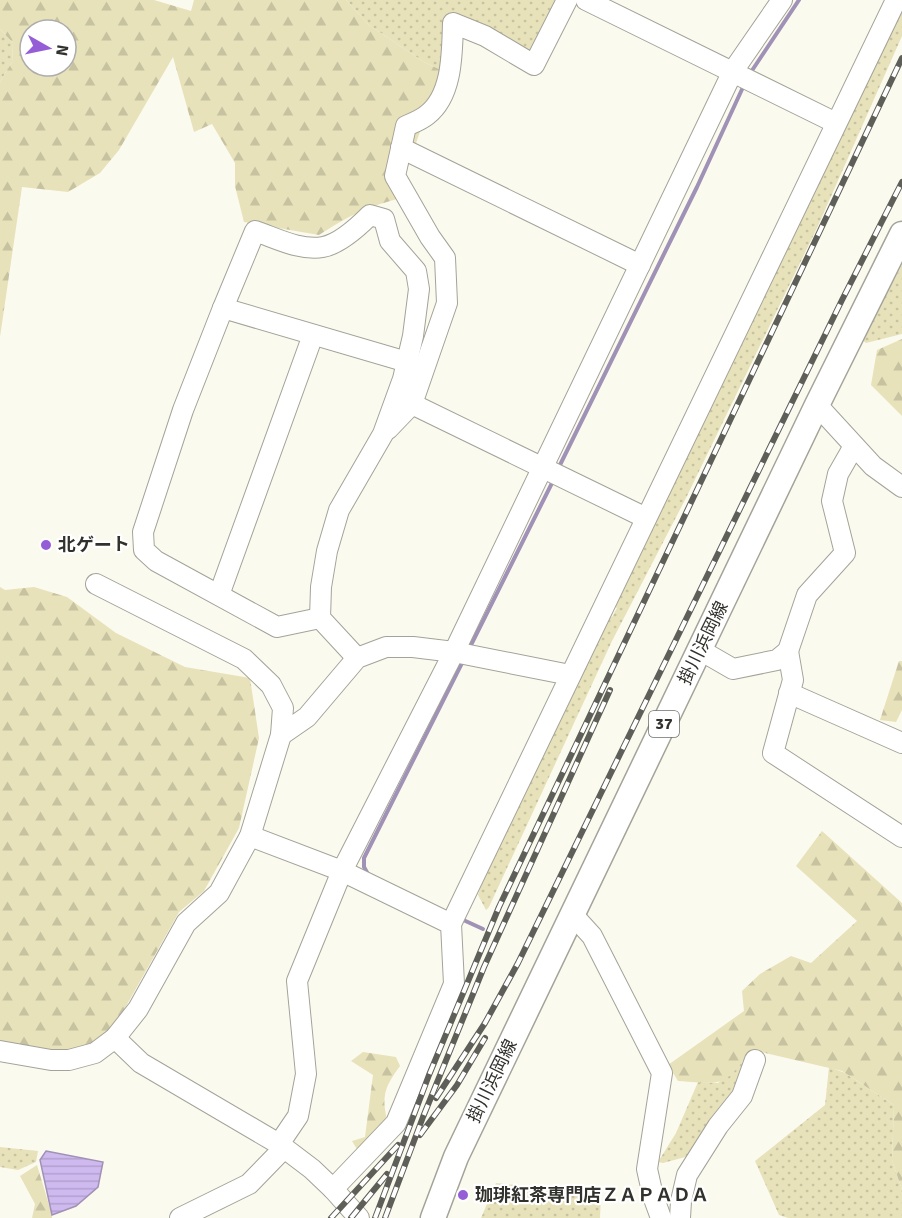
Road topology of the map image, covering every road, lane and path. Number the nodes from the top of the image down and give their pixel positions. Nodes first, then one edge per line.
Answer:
1 (567, 0) edge
2 (586, 0) edge
3 (782, 0) edge
4 (896, 0) edge
5 (733, 71) junction
6 (836, 123) junction
7 (401, 148) junction
8 (902, 234) edge
9 (640, 265) junction
10 (223, 308) junction
11 (313, 335) junction
12 (407, 363) junction
13 (412, 404) junction
14 (817, 405) junction
15 (383, 434) junction
16 (854, 446) junction
17 (542, 469) junction
18 (902, 487) edge
19 (645, 518) junction
20 (96, 584) dead end
21 (219, 595) junction
22 (320, 618) junction
23 (700, 650) junction
24 (788, 651) junction
25 (454, 652) junction
26 (357, 658) junction
27 (570, 675) junction
28 (789, 693) junction
29 (281, 735) junction
30 (902, 743) edge
31 (250, 836) junction
32 (902, 837) edge
33 (342, 871) junction
34 (572, 915) junction
35 (451, 924) junction
36 (116, 1038) junction
37 (0, 1052) edge
38 (755, 1060) dead end
39 (281, 1146) junction
40 (333, 1189) junction
41 (180, 1218) edge
42 (359, 1218) edge
43 (434, 1218) edge
44 (661, 1218) edge
45 (680, 1218) edge

1 - 7 street
2 - 5 street
3 - 5 street
4 - 6 street
5 - 6 street
5 - 9 street
6 - 19 street
7 - 9 street
7 - 13 street
8 - 14 main road, 掛川浜岡線 / 37
9 - 17 street
10 - 11 street
10 - 12 street
10 - 21 street
11 - 12 street
11 - 21 street
12 - 15 street
13 - 15 street
13 - 17 street
14 - 16 street
14 - 23 main road, 掛川浜岡線 / 37
15 - 22 street
16 - 18 street
16 - 24 street
17 - 19 street
17 - 25 street
19 - 27 street
20 - 29 street
21 - 22 street
22 - 26 street
23 - 24 street
23 - 34 main road, 掛川浜岡線 / 37
24 - 28 street
25 - 26 street
25 - 27 street
25 - 33 street
26 - 29 street
27 - 35 street
28 - 30 street
28 - 32 street
29 - 31 street
31 - 33 street
31 - 36 street
33 - 35 street
33 - 39 street
34 - 43 main road, 掛川浜岡線 / 37
34 - 44 street
35 - 40 street
36 - 37 street
36 - 39 street
38 - 45 street
39 - 40 street
39 - 41 street
40 - 42 street

